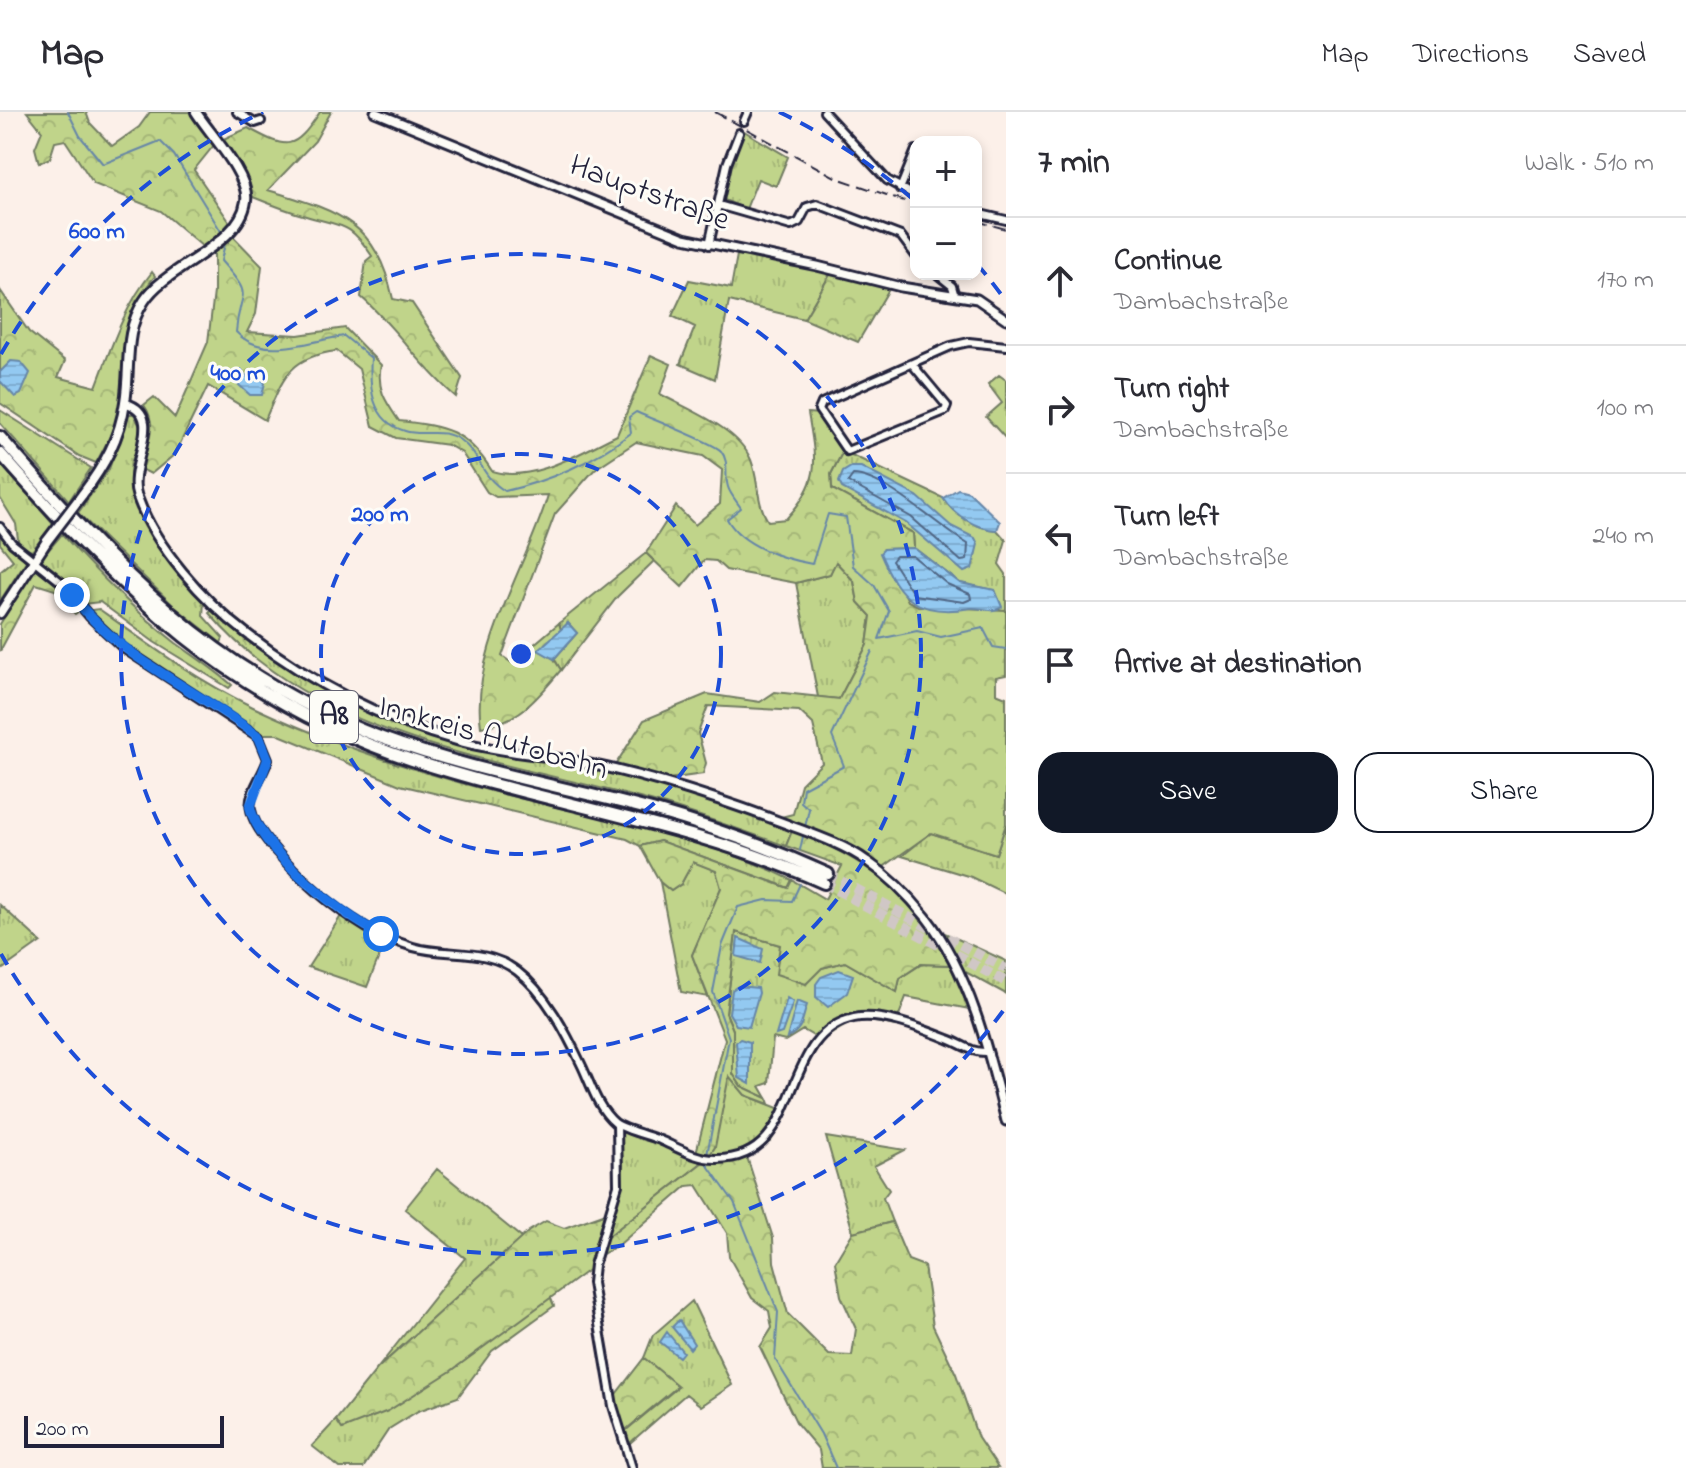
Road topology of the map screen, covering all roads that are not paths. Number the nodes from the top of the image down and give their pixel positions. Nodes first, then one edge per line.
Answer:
1 (196, 112) edge
2 (237, 112) edge
3 (375, 112) edge
4 (748, 112) edge
5 (824, 112) edge
6 (261, 121) dead end
7 (744, 121) dead end
8 (739, 133) dead end
9 (910, 165) edge
10 (900, 189) junction
11 (910, 193) edge
12 (718, 205) junction
13 (982, 214) edge
14 (1006, 220) edge
15 (709, 245) junction
16 (910, 249) edge
17 (944, 280) edge
18 (954, 293) junction
19 (1006, 319) edge
20 (1006, 346) edge
21 (912, 364) junction
22 (125, 403) junction
23 (0, 437) edge
24 (0, 453) edge
25 (0, 527) edge
26 (33, 560) junction
27 (0, 613) edge
28 (987, 1052) junction
29 (1006, 1121) edge
30 (617, 1125) junction
31 (632, 1468) edge

1 - 22 main road
2 - 6 street
3 - 15 street, Hauptstraße
4 - 7 street
5 - 10 street
8 - 12 street
9 - 10 street
10 - 11 street
12 - 15 street
12 - 16 street
13 - 14 street
15 - 18 street, Hauptstraße
17 - 18 street
18 - 19 street, Hauptstraße
20 - 21 street
21 - 21 street
22 - 26 main road, bridge
22 - 28 street
23 - 24 highway, Innkreis Autobahn / A8
25 - 26 street
26 - 27 main road
26 - 30 street
28 - 29 street
28 - 30 street
30 - 31 street

